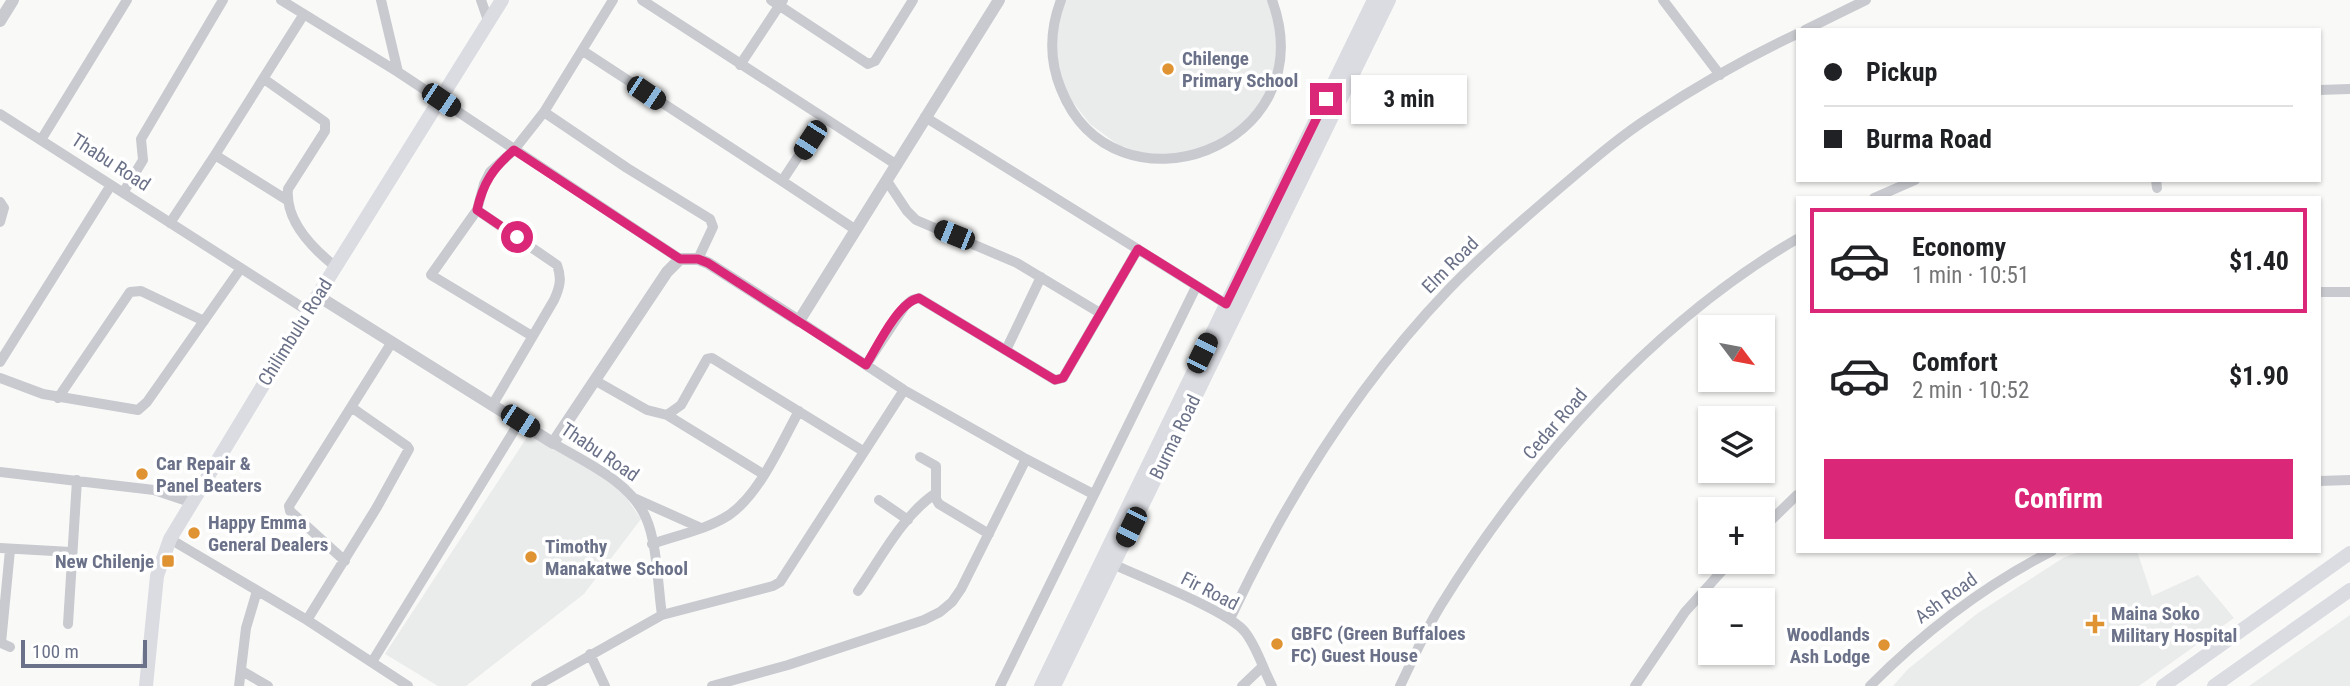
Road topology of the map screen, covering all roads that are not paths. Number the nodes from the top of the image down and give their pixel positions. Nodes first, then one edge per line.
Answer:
1 (13, 0) edge
2 (127, 0) edge
3 (223, 0) edge
4 (281, 0) edge
5 (381, 0) edge
6 (481, 0) edge
7 (502, 0) edge
8 (613, 0) edge
9 (642, 0) edge
10 (913, 0) edge
11 (999, 0) edge
12 (1272, 0) edge
13 (1374, 0) edge
14 (1389, 0) edge
15 (1663, 0) edge
16 (1866, 0) edge
17 (1059, 1) edge
18 (778, 2) edge
19 (304, 14) junction
20 (0, 21) edge
21 (489, 23) junction
22 (1809, 28) edge
23 (1796, 35) edge
24 (583, 51) junction
25 (740, 65) junction
26 (398, 72) junction
27 (1720, 75) junction
28 (264, 79) junction
29 (2350, 89) edge
30 (2321, 90) edge
31 (441, 100) junction
32 (544, 112) junction
33 (0, 114) edge
34 (925, 117) junction
35 (823, 119) junction
36 (41, 140) junction
37 (514, 150) junction
38 (215, 155) junction
39 (897, 165) junction
40 (782, 181) junction
41 (887, 181) junction
42 (1910, 182) edge
43 (111, 185) junction
44 (123, 192) junction
45 (1879, 196) edge
46 (287, 200) junction
47 (0, 202) edge
48 (477, 210) junction
49 (0, 222) edge
50 (170, 223) junction
51 (856, 230) junction
52 (1796, 240) edge
53 (1138, 249) junction
54 (680, 259) junction
55 (698, 259) junction
56 (336, 267) junction
57 (241, 268) junction
58 (1041, 276) junction
59 (1196, 287) junction
60 (2321, 292) edge
61 (2350, 292) edge
62 (318, 296) junction
63 (1226, 304) junction
64 (308, 311) junction
65 (1100, 313) junction
66 (204, 321) junction
67 (799, 321) junction
68 (532, 336) junction
69 (392, 342) junction
70 (1006, 350) junction
71 (0, 362) edge
72 (866, 365) junction
73 (0, 378) edge
74 (596, 381) junction
75 (904, 390) junction
76 (58, 398) junction
77 (493, 404) junction
78 (351, 407) junction
79 (799, 411) junction
80 (667, 415) junction
81 (520, 421) junction
82 (553, 443) junction
83 (863, 451) junction
84 (920, 457) dead end
85 (1026, 459) junction
86 (0, 472) edge
87 (763, 474) junction
88 (77, 480) junction
89 (2350, 480) edge
90 (2321, 481) edge
91 (936, 493) junction
92 (1093, 494) junction
93 (1796, 496) edge
94 (634, 498) junction
95 (879, 500) dead end
96 (190, 502) junction
97 (1775, 516) edge
98 (908, 520) junction
99 (701, 528) junction
100 (989, 534) junction
101 (170, 539) junction
102 (652, 544) junction
103 (5, 549) edge
104 (71, 552) junction
105 (2048, 553) edge
106 (2350, 553) edge
107 (345, 561) junction
108 (1107, 561) junction
109 (1719, 574) edge
110 (2350, 590) edge
111 (257, 591) junction
112 (858, 591) dead end
113 (662, 615) junction
114 (307, 620) junction
115 (1230, 620) junction
116 (68, 624) dead end
117 (10, 647) dead end
118 (590, 654) junction
119 (372, 662) junction
120 (1262, 667) junction
121 (242, 671) junction
122 (146, 686) edge
123 (239, 686) edge
124 (268, 686) edge
125 (406, 686) edge
126 (536, 686) edge
127 (605, 686) edge
128 (712, 686) edge
129 (1000, 686) edge
130 (1041, 686) edge
131 (1054, 686) edge
132 (1242, 686) edge
133 (1272, 686) edge
134 (1400, 686) edge
135 (1635, 686) edge
136 (1870, 686) edge
137 (2163, 686) edge
138 (2214, 686) edge

1 - 20 street
2 - 36 street
3 - 44 street
4 - 19 street
5 - 26 street
6 - 21 street
7 - 21 main road, Chilimbulu Road
8 - 24 street
9 - 25 street
10 - 18 street
11 - 34 street
12 - 17 street
13 - 63 main road, Burma Road
14 - 108 main road, Burma Road
15 - 27 street
16 - 22 street
18 - 25 street
19 - 26 street
19 - 28 street
21 - 31 main road, Chilimbulu Road
23 - 27 street, Elm Road
24 - 32 street
24 - 40 street
25 - 35 street
26 - 31 street
27 - 115 street, Elm Road
28 - 38 street
28 - 46 street
29 - 30 street
31 - 37 street
31 - 56 main road, Chilimbulu Road
32 - 37 street
32 - 55 street
33 - 36 street, Thabu Road
34 - 39 street
34 - 53 street
35 - 39 street
35 - 40 street
36 - 43 street, Thabu Road
37 - 48 street
37 - 54 street
38 - 46 street
38 - 50 street
39 - 41 street
40 - 51 street
41 - 51 street
41 - 58 street
42 - 45 street
43 - 44 street, Thabu Road
43 - 71 street
44 - 50 street, Thabu Road
46 - 56 street
47 - 49 street
48 - 68 street
48 - 68 street
50 - 57 street, Thabu Road
51 - 67 street
52 - 134 street, Cedar Road
53 - 59 street
53 - 65 street
54 - 55 street
54 - 74 street
55 - 67 street
56 - 62 main road, Chilimbulu Road
57 - 64 street, Thabu Road
57 - 66 street
58 - 65 street
58 - 70 street
59 - 63 street
59 - 92 street
60 - 61 street
62 - 64 main road, Chilimbulu Road
62 - 69 street, Thabu Road
63 - 108 main road, Burma Road
64 - 96 main road, Chilimbulu Road
65 - 70 street
66 - 76 street
66 - 76 street
67 - 72 street
68 - 77 street
69 - 77 street, Thabu Road
69 - 78 street
70 - 72 street
72 - 75 street
73 - 76 street
74 - 80 street
74 - 82 street
75 - 83 street
75 - 85 street
77 - 81 street, Thabu Road
78 - 107 street
78 - 107 street
79 - 80 street
79 - 83 street
79 - 87 street
80 - 87 street
81 - 82 street, Thabu Road
81 - 119 street
82 - 94 street, Thabu Road
83 - 113 street
84 - 91 street
85 - 92 street
85 - 100 street
86 - 88 street
87 - 99 street
88 - 96 street
88 - 104 street
89 - 90 street
91 - 98 street
91 - 100 street
92 - 129 street
93 - 97 street
94 - 99 street
94 - 102 street, Thabu Road
95 - 98 street
96 - 101 main road, Chilimbulu Road
98 - 112 street
99 - 102 street
100 - 128 street
101 - 111 street
101 - 122 main road, Chilimbulu Road
102 - 113 street, Thabu Road
103 - 104 street
103 - 117 street
104 - 116 street
105 - 136 street, Ash Road
106 - 137 main road
107 - 114 street
108 - 115 street, Fir Road
108 - 130 main road, Burma Road
108 - 131 main road, Burma Road
109 - 135 street
110 - 138 main road
111 - 114 street
111 - 121 street
113 - 118 street
114 - 119 street
115 - 120 street, Fir Road
118 - 126 street
118 - 127 street
119 - 125 street
120 - 132 street
120 - 133 street, Fir Road
121 - 123 street
121 - 124 street

